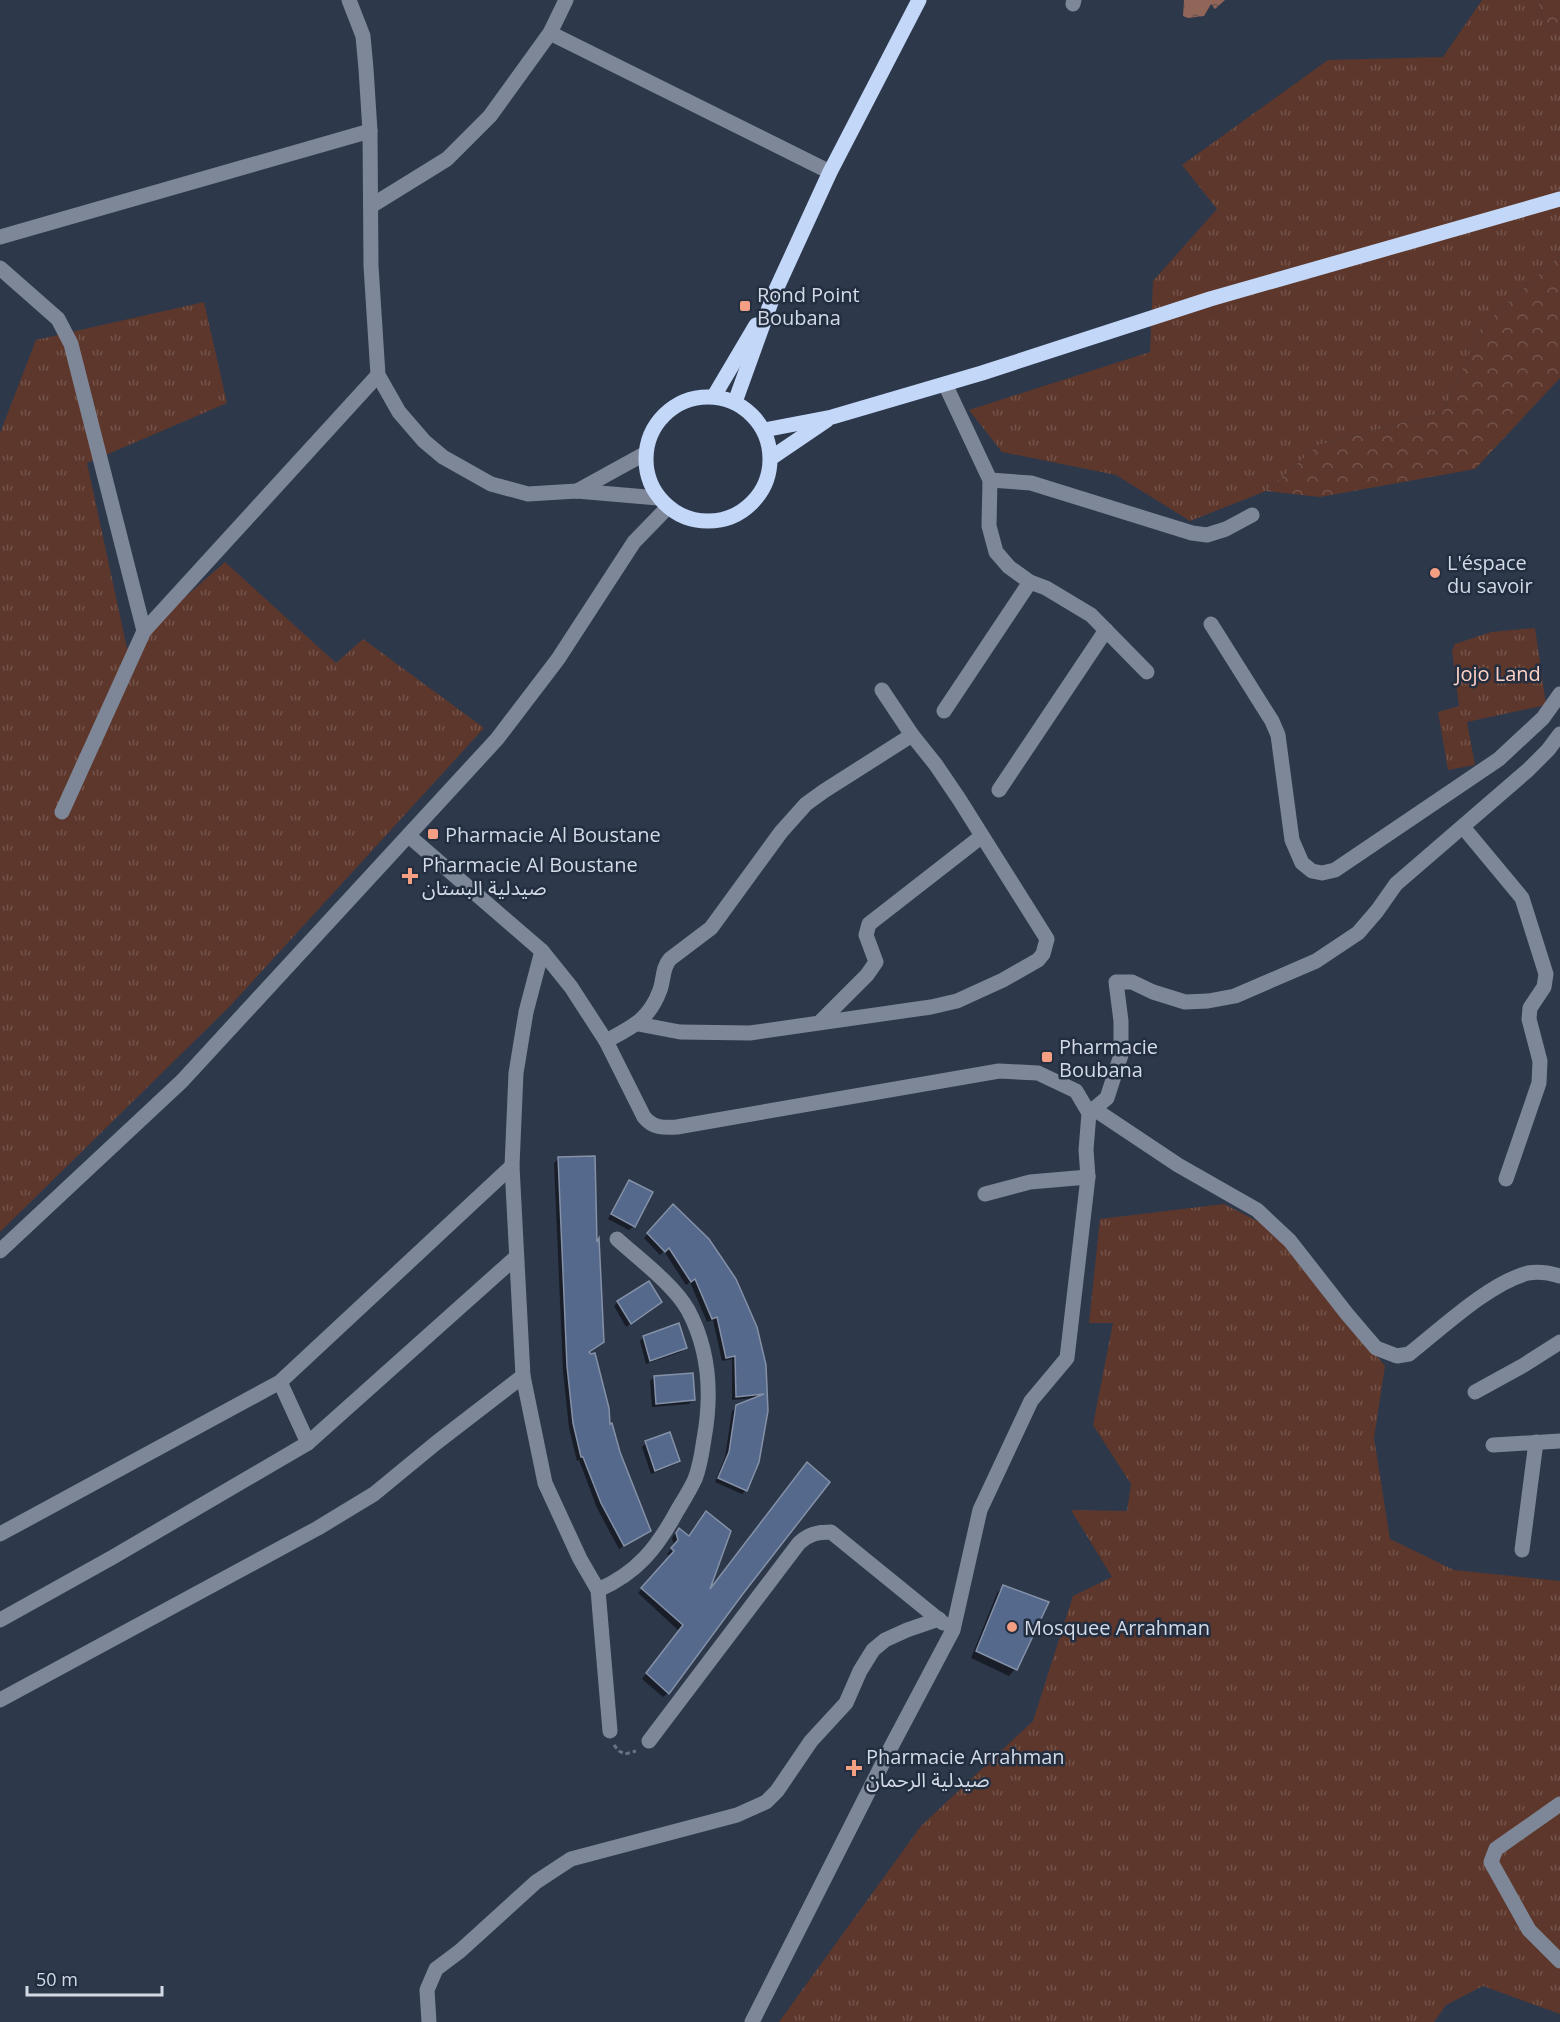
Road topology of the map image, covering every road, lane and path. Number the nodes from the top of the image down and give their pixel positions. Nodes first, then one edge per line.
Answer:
1 (349, 0) edge
2 (566, 0) edge
3 (920, 0) edge
4 (550, 33) junction
5 (370, 131) junction
6 (830, 172) junction
7 (1560, 199) edge
8 (371, 206) junction
9 (0, 237) edge
10 (0, 267) edge
11 (774, 294) junction
12 (378, 375) junction
13 (945, 384) junction
14 (714, 396) junction
15 (735, 402) junction
16 (832, 417) junction
17 (764, 430) junction
18 (646, 453) junction
19 (771, 458) junction
20 (990, 480) junction
21 (577, 491) junction
22 (663, 502) junction
23 (1252, 515) dead end
24 (1030, 582) junction
25 (1211, 624) dead end
26 (1106, 630) junction
27 (144, 632) junction
28 (1147, 672) dead end
29 (882, 690) dead end
30 (1560, 694) edge
31 (944, 711) dead end
32 (1560, 734) edge
33 (912, 735) junction
34 (999, 790) dead end
35 (62, 812) dead end
36 (1463, 827) junction
37 (409, 836) junction
38 (982, 836) junction
39 (542, 951) junction
40 (820, 1022) junction
41 (638, 1024) junction
42 (606, 1041) junction
43 (1092, 1111) junction
44 (512, 1166) junction
45 (1088, 1177) junction
46 (1506, 1179) dead end
47 (985, 1194) dead end
48 (617, 1239) dead end
49 (0, 1251) edge
50 (515, 1258) junction
51 (1560, 1276) edge
52 (1560, 1342) edge
53 (523, 1376) junction
54 (279, 1382) junction
55 (1475, 1392) dead end
56 (1560, 1440) edge
57 (1536, 1442) junction
58 (308, 1443) junction
59 (1493, 1444) dead end
60 (0, 1534) edge
61 (1522, 1550) dead end
62 (598, 1590) junction
63 (939, 1619) junction
64 (0, 1620) edge
65 (953, 1630) junction
66 (0, 1700) edge
67 (610, 1731) joint
68 (649, 1740) joint
69 (1560, 1804) edge
70 (1560, 1961) edge
71 (429, 2022) edge
72 (752, 2022) edge

1 - 5 street
2 - 4 street
3 - 6 main road
4 - 6 street
4 - 8 street
5 - 8 street
5 - 9 street
6 - 11 main road
7 - 13 main road
8 - 12 street
10 - 27 street
11 - 14 main road
11 - 15 main road
12 - 21 street
12 - 27 street
13 - 16 main road
13 - 20 street
14 - 15 main road
14 - 18 main road
15 - 17 main road
16 - 17 main road
16 - 19 main road
17 - 19 main road
18 - 21 street
18 - 22 main road
19 - 22 main road
20 - 23 street
20 - 24 street
21 - 22 street
22 - 37 street
24 - 26 street
24 - 31 street
25 - 30 street
26 - 28 street
26 - 34 street
27 - 35 street
29 - 33 street
32 - 36 street
33 - 38 street
33 - 41 street
36 - 43 street
36 - 46 street
37 - 39 street
37 - 49 street
38 - 40 street
38 - 40 street
39 - 42 street
39 - 44 street
40 - 41 street
41 - 42 street
42 - 43 street
43 - 45 street
43 - 51 street
44 - 50 street
44 - 54 street
45 - 47 street
45 - 65 street
48 - 62 street
50 - 53 street
50 - 58 street
52 - 55 street
53 - 62 street
53 - 66 street
54 - 58 street
54 - 60 street
56 - 57 street
57 - 59 street
57 - 61 street
58 - 64 street
62 - 67 street
63 - 65 street
63 - 68 street
63 - 71 street
65 - 72 street
67 - 68 path
69 - 70 street

